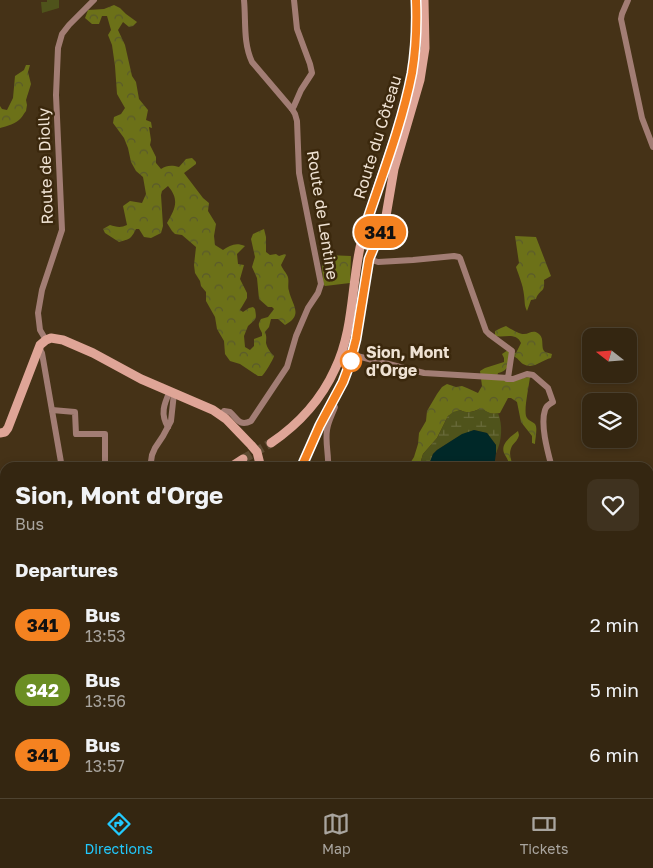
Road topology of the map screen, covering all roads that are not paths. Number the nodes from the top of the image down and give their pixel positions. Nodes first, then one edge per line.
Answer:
1 (94, 0) edge
2 (244, 0) edge
3 (294, 0) edge
4 (416, 0) edge
5 (424, 0) edge
6 (628, 0) edge
7 (292, 110) junction
8 (653, 147) edge
9 (367, 221) junction
10 (381, 224) junction
11 (369, 259) junction
12 (42, 344) junction
13 (353, 355) junction
14 (508, 378) junction
15 (172, 392) junction
16 (331, 402) junction
17 (52, 410) junction
18 (221, 415) junction
19 (0, 433) edge
20 (271, 442) tunnel mouth
21 (243, 460) tunnel mouth
22 (61, 462) edge
23 (105, 462) edge
24 (151, 462) edge
25 (240, 462) edge
26 (260, 462) edge
27 (304, 462) edge
28 (329, 462) edge
29 (551, 462) edge

1 - 12 street, Route de Diolly
2 - 7 street, Route de Lentine
3 - 7 street
4 - 9 street, Route du Côteau
5 - 10 street
6 - 8 street
7 - 18 street, Route de Lentine
9 - 10 street
9 - 20 street, Route du Côteau
10 - 11 street
11 - 13 street
11 - 14 street
12 - 15 street
12 - 17 street, Route de Diolly
12 - 19 street
13 - 14 street
13 - 16 street
14 - 29 street
15 - 18 street
15 - 24 street
16 - 27 street
16 - 28 street
17 - 22 street, Route de Diolly
17 - 23 street
18 - 26 street
21 - 25 street

